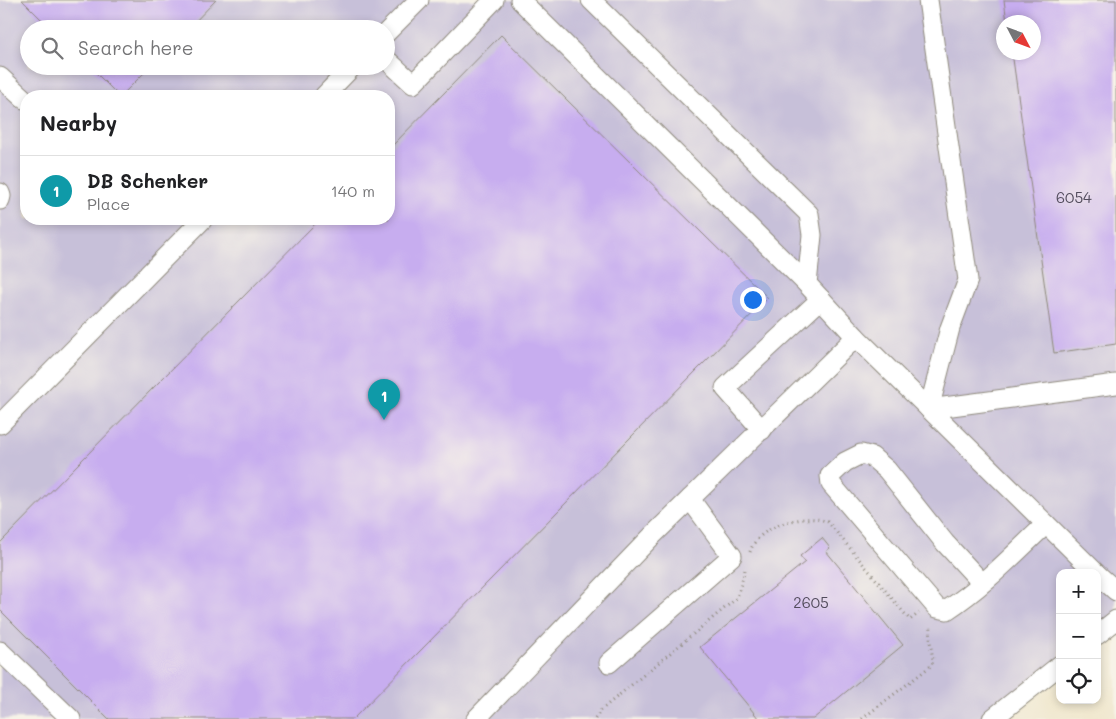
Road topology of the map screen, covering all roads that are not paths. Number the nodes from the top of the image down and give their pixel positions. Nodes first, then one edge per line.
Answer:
1 (419, 0) edge
2 (494, 0) edge
3 (520, 0) edge
4 (928, 0) edge
5 (597, 2) edge
6 (395, 24) edge
7 (395, 67) edge
8 (344, 75) edge
9 (0, 77) edge
10 (330, 90) edge
11 (20, 95) edge
12 (0, 193) edge
13 (0, 200) edge
14 (197, 225) edge
15 (808, 284) junction
16 (821, 299) junction
17 (856, 337) junction
18 (1116, 384) edge
19 (929, 408) junction
20 (0, 424) edge
21 (762, 430) junction
22 (690, 500) junction
23 (1046, 524) junction
24 (1091, 569) edge
25 (1101, 578) edge
26 (982, 583) junction
27 (1116, 591) edge
28 (1116, 620) edge
29 (1101, 632) edge
30 (0, 651) edge
31 (609, 663) dead end
32 (1056, 668) edge
33 (71, 719) edge
34 (476, 719) edge
35 (992, 719) edge

1 - 6 street
2 - 7 street
3 - 15 street
4 - 19 street
5 - 15 street
8 - 10 street
9 - 11 street
12 - 13 street
14 - 20 street
15 - 16 street
16 - 17 street
16 - 21 street
17 - 19 street
17 - 21 street
18 - 19 street
19 - 23 street
21 - 22 street
22 - 31 street
22 - 34 street
23 - 24 street
23 - 26 street
25 - 27 street
26 - 26 street
28 - 29 street
30 - 33 street
32 - 35 street

